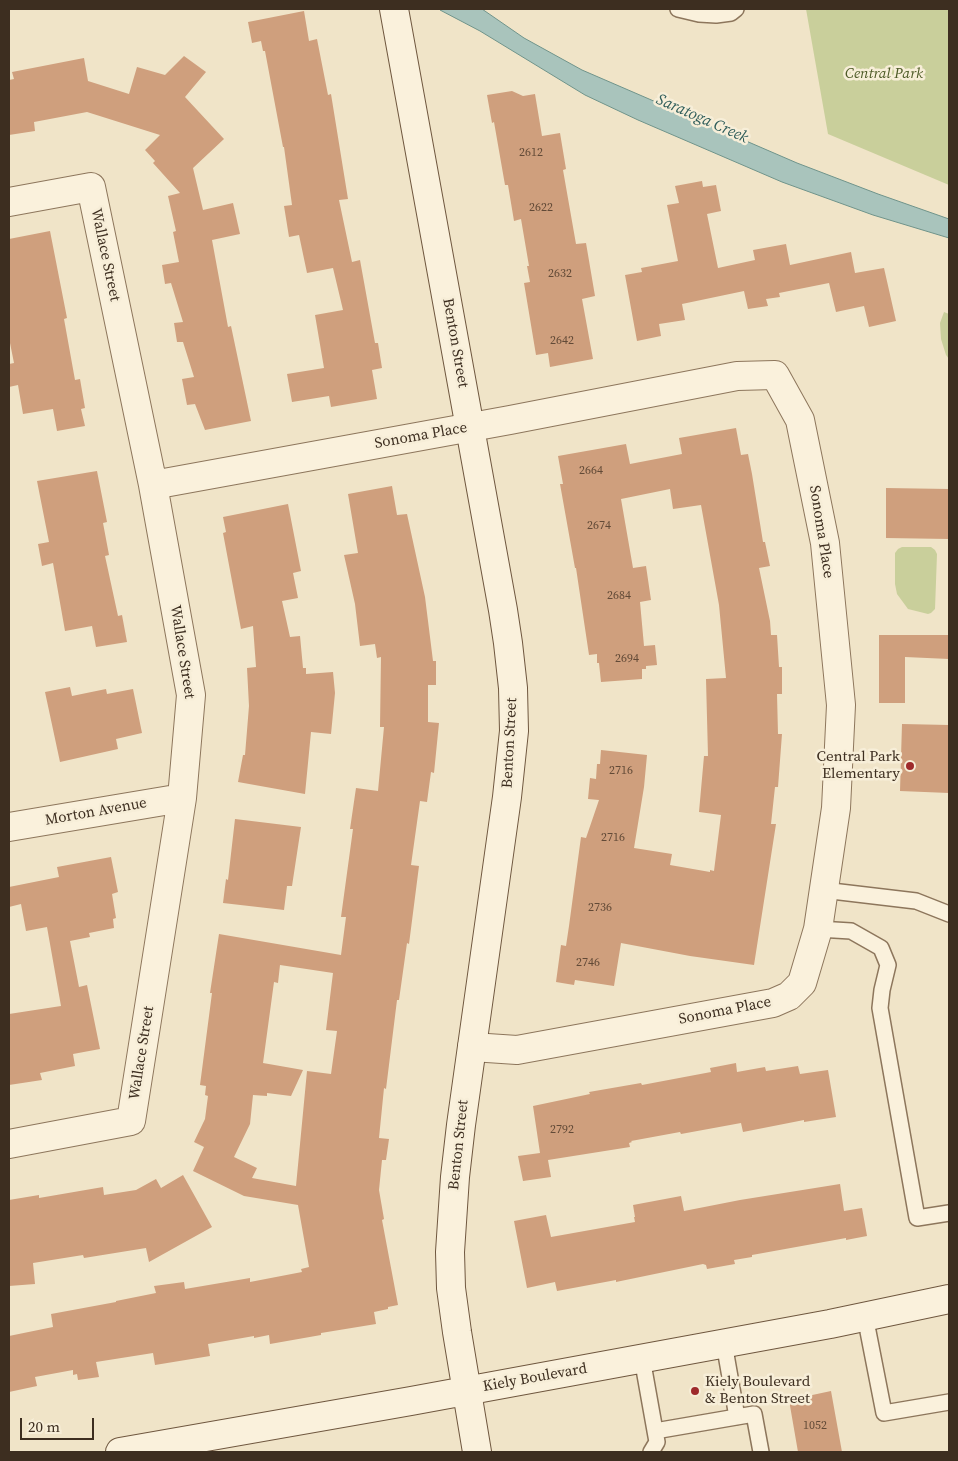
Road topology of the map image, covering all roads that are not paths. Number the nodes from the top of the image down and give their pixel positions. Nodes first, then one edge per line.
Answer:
1 (394, 9) edge
2 (678, 9) edge
3 (736, 9) edge
4 (9, 202) edge
5 (470, 427) junction
6 (153, 486) junction
7 (182, 798) junction
8 (9, 827) edge
9 (823, 890) junction
10 (949, 914) edge
11 (818, 929) junction
12 (472, 1047) junction
13 (9, 1144) edge
14 (949, 1213) edge
15 (949, 1299) edge
16 (865, 1316) junction
17 (724, 1343) junction
18 (642, 1358) junction
19 (466, 1390) junction
20 (949, 1402) edge
21 (737, 1417) junction
22 (655, 1431) junction
23 (127, 1452) edge
24 (477, 1452) edge
25 (651, 1452) edge
26 (761, 1452) edge

1 - 5 street, Benton Street
2 - 3 lane
4 - 6 street, Wallace Street
5 - 6 street, Sonoma Place
5 - 9 street, Sonoma Place
5 - 12 street, Benton Street
6 - 7 street, Wallace Street
7 - 8 street, Morton Avenue
7 - 13 street, Wallace Street
9 - 10 lane
9 - 11 street, Sonoma Place
11 - 12 street, Sonoma Place
11 - 14 lane
12 - 19 street, Benton Street
15 - 16 street, Kiely Boulevard
16 - 17 street, Kiely Boulevard
16 - 20 lane
17 - 18 street, Kiely Boulevard
17 - 21 lane
18 - 19 street, Kiely Boulevard
18 - 22 lane
19 - 23 street, Kiely Boulevard
19 - 24 street, Benton Street
21 - 22 lane
21 - 26 lane
22 - 25 lane

